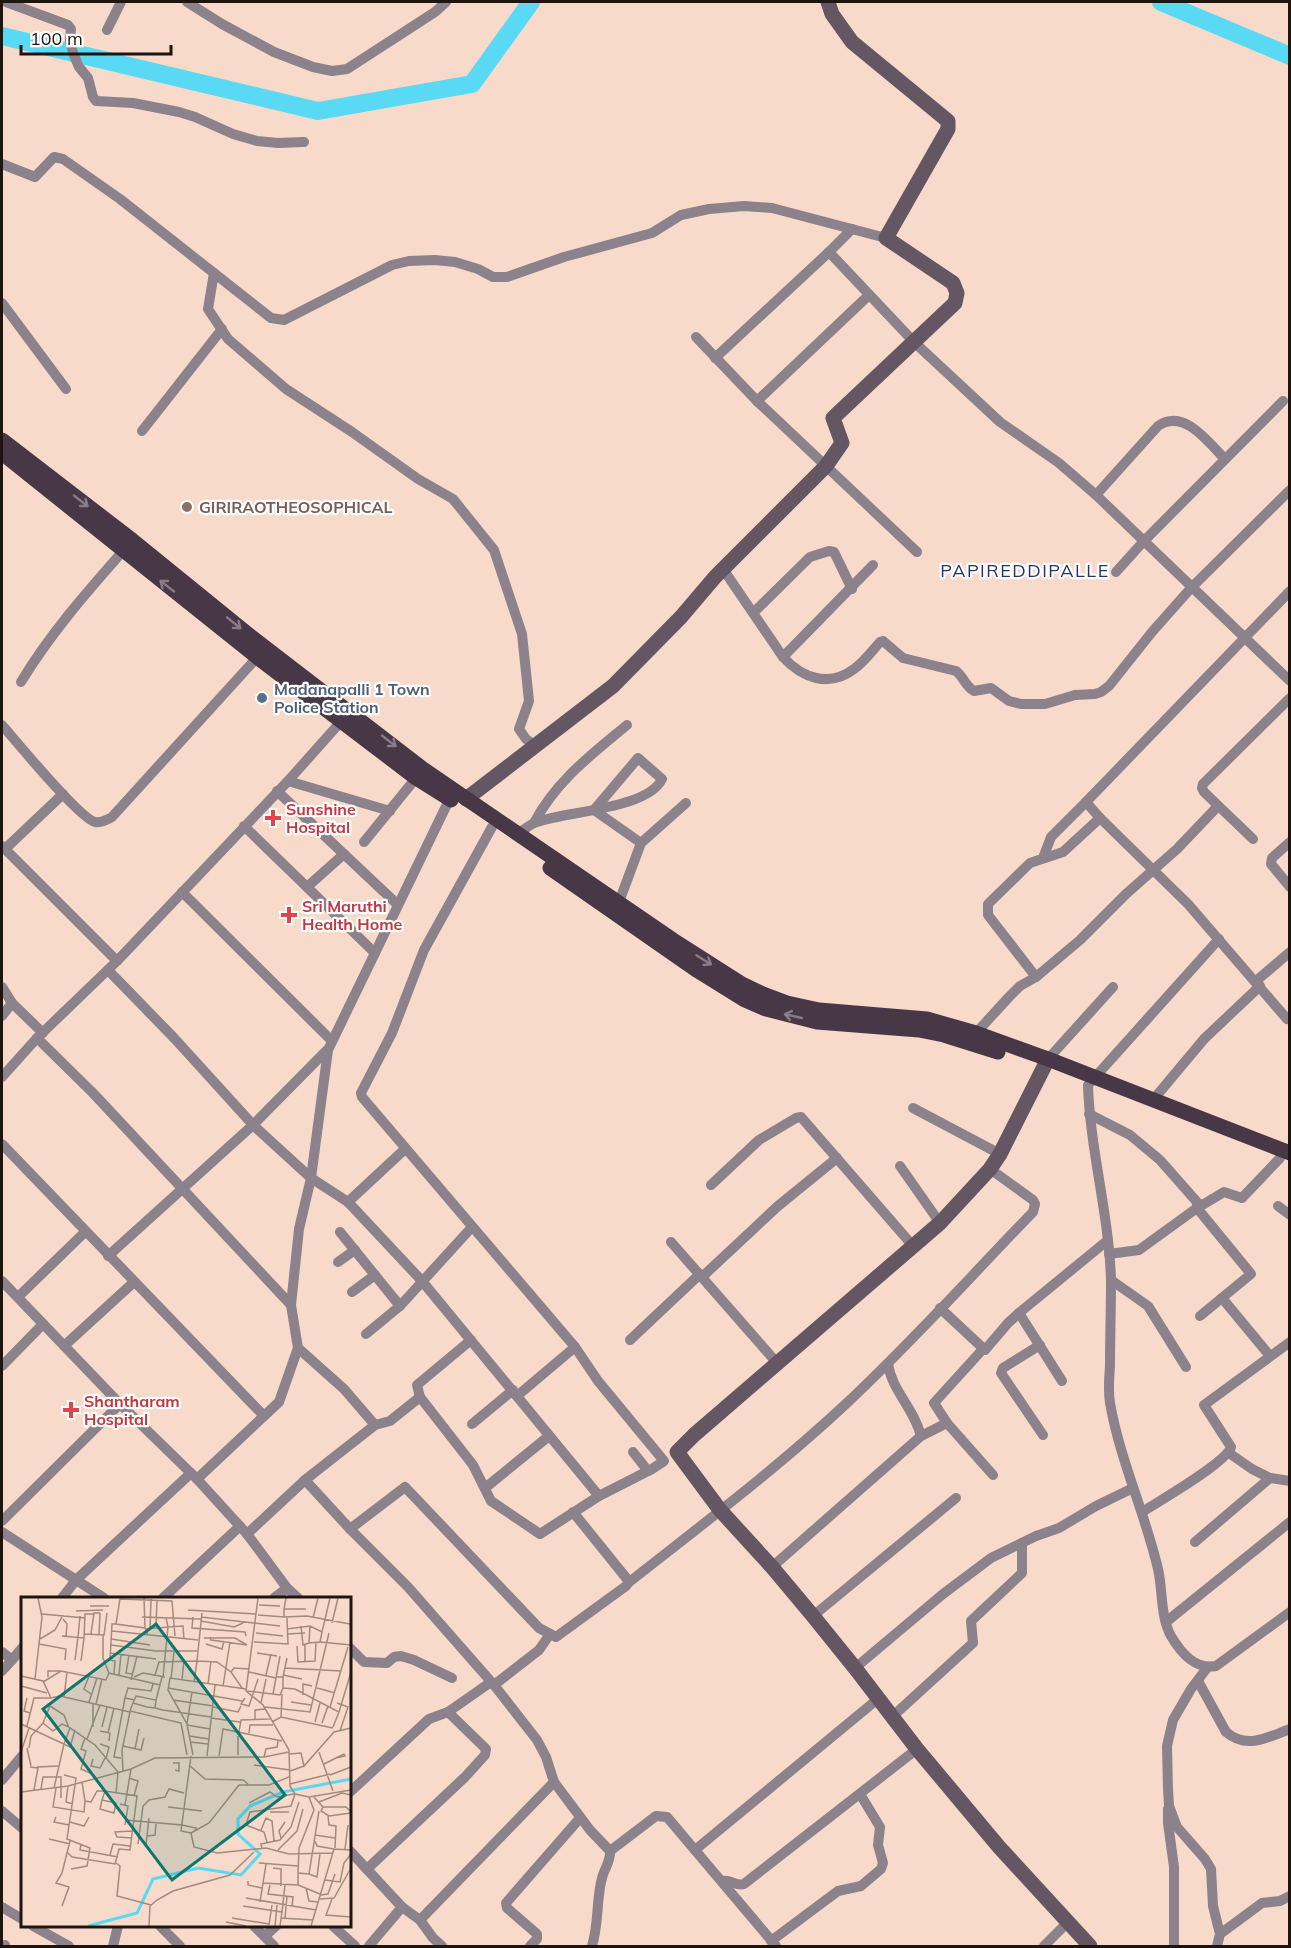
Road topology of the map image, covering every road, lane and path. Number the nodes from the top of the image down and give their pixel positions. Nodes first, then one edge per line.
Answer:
1 (6, 2) edge
2 (121, 2) edge
3 (187, 2) edge
4 (447, 2) edge
5 (828, 2) edge
6 (107, 30) dead end
7 (304, 142) dead end
8 (2, 164) edge
9 (852, 229) junction
10 (886, 238) junction
11 (829, 252) junction
12 (214, 273) junction
13 (869, 295) junction
14 (2, 303) edge
15 (222, 329) junction
16 (696, 337) dead end
17 (914, 342) junction
18 (715, 358) junction
19 (66, 389) dead end
20 (757, 401) junction
21 (1283, 401) dead end
22 (142, 431) dead end
23 (2, 440) edge
24 (2, 453) edge
25 (1225, 459) junction
26 (826, 466) junction
27 (1290, 490) edge
28 (1096, 495) junction
29 (1143, 542) junction
30 (123, 551) junction
31 (917, 552) dead end
32 (873, 566) dead end
33 (723, 569) junction
34 (1116, 572) dead end
35 (1191, 588) junction
36 (852, 589) junction
37 (1290, 591) edge
38 (754, 612) junction
39 (1244, 639) junction
40 (262, 652) junction
41 (783, 657) junction
42 (1290, 681) edge
43 (21, 682) dead end
44 (1290, 698) edge
45 (346, 716) junction
46 (2, 725) edge
47 (627, 725) dead end
48 (536, 746) junction
49 (416, 778) junction
50 (288, 781) junction
51 (277, 791) junction
52 (63, 794) junction
53 (456, 796) junction
54 (1086, 802) junction
55 (686, 803) dead end
56 (1218, 806) junction
57 (594, 810) junction
58 (390, 811) junction
59 (1100, 818) junction
60 (534, 823) junction
61 (244, 826) junction
62 (492, 827) junction
63 (517, 834) junction
64 (1253, 839) dead end
65 (364, 842) dead end
66 (1290, 842) edge
67 (640, 843) junction
68 (3, 847) edge
69 (344, 854) junction
70 (1043, 858) junction
71 (1155, 870) junction
72 (307, 887) junction
73 (1290, 887) edge
74 (182, 892) junction
75 (619, 902) junction
76 (398, 904) junction
77 (1219, 939) junction
78 (1290, 952) edge
79 (375, 953) junction
80 (117, 961) junction
81 (108, 970) junction
82 (1036, 977) junction
83 (1258, 984) junction
84 (2, 987) edge
85 (1113, 987) dead end
86 (12, 1004) junction
87 (2, 1016) edge
88 (1289, 1020) edge
89 (976, 1033) junction
90 (40, 1036) junction
91 (330, 1046) junction
92 (1045, 1063) junction
93 (2, 1077) edge
94 (1091, 1081) junction
95 (1153, 1100) junction
96 (913, 1108) dead end
97 (1089, 1114) junction
98 (253, 1125) junction
99 (2, 1144) edge
100 (405, 1149) junction
101 (1000, 1154) junction
102 (837, 1158) junction
103 (1286, 1158) edge
104 (900, 1166) dead end
105 (990, 1169) junction
106 (311, 1178) junction
107 (711, 1185) dead end
108 (183, 1190) junction
109 (348, 1202) junction
110 (1197, 1206) junction
111 (1278, 1206) dead end
112 (1290, 1215) edge
113 (940, 1223) junction
114 (472, 1227) junction
115 (85, 1232) junction
116 (340, 1232) dead end
117 (1108, 1240) junction
118 (671, 1242) dead end
119 (913, 1246) junction
120 (355, 1250) junction
121 (1109, 1254) junction
122 (108, 1256) junction
123 (338, 1262) dead end
124 (375, 1275) junction
125 (701, 1276) junction
126 (1111, 1280) junction
127 (2, 1281) edge
128 (422, 1281) junction
129 (134, 1282) junction
130 (352, 1292) dead end
131 (18, 1298) junction
132 (1222, 1298) junction
133 (291, 1305) junction
134 (400, 1306) junction
135 (940, 1308) junction
136 (1019, 1313) junction
137 (1200, 1316) dead end
138 (43, 1324) junction
139 (366, 1334) dead end
140 (471, 1340) junction
141 (630, 1340) dead end
142 (1290, 1342) edge
143 (1040, 1345) junction
144 (64, 1346) junction
145 (575, 1347) junction
146 (298, 1348) junction
147 (983, 1349) junction
148 (1270, 1356) junction
149 (777, 1363) junction
150 (888, 1364) junction
151 (2, 1366) edge
152 (1186, 1367) dead end
153 (1062, 1381) dead end
154 (515, 1393) junction
155 (420, 1396) junction
156 (120, 1404) junction
157 (264, 1416) junction
158 (947, 1423) junction
159 (472, 1424) dead end
160 (375, 1425) junction
161 (1043, 1435) dead end
162 (549, 1436) junction
163 (921, 1436) junction
164 (633, 1452) dead end
165 (677, 1452) junction
166 (1229, 1454) junction
167 (664, 1461) junction
168 (648, 1471) junction
169 (993, 1475) dead end
170 (194, 1476) junction
171 (1270, 1478) junction
172 (305, 1480) junction
173 (1290, 1481) edge
174 (485, 1488) junction
175 (1133, 1488) junction
176 (599, 1496) junction
177 (956, 1497) dead end
178 (720, 1510) junction
179 (573, 1512) junction
180 (1142, 1512) junction
181 (2, 1521) edge
182 (1290, 1522) edge
183 (350, 1529) junction
184 (244, 1530) junction
185 (2, 1532) edge
186 (1195, 1542) dead end
187 (1022, 1543) junction
188 (772, 1567) junction
189 (76, 1580) junction
190 (628, 1582) junction
191 (288, 1588) junction
192 (63, 1597) edge
193 (101, 1597) edge
194 (165, 1597) edge
195 (277, 1597) edge
196 (296, 1597) edge
197 (1290, 1612) edge
198 (813, 1616) junction
199 (1166, 1622) junction
200 (550, 1634) junction
201 (21, 1649) edge
202 (351, 1649) edge
203 (2, 1652) edge
204 (12, 1660) junction
205 (855, 1668) junction
206 (1207, 1668) junction
207 (2, 1671) edge
208 (452, 1678) dead end
209 (1198, 1681) junction
210 (492, 1683) junction
211 (879, 1698) junction
212 (448, 1712) junction
213 (893, 1716) junction
214 (1290, 1729) edge
215 (917, 1749) junction
216 (21, 1762) edge
217 (2, 1780) edge
218 (554, 1782) junction
219 (351, 1791) edge
220 (860, 1794) junction
221 (1169, 1806) junction
222 (2, 1811) edge
223 (580, 1818) junction
224 (21, 1827) edge
225 (695, 1850) junction
226 (610, 1851) junction
227 (351, 1852) edge
228 (366, 1869) junction
229 (722, 1881) junction
230 (1290, 1896) edge
231 (402, 1906) junction
232 (2, 1907) edge
233 (21, 1918) edge
234 (420, 1920) junction
235 (1068, 1922) junction
236 (35, 1927) edge
237 (118, 1927) edge
238 (161, 1927) edge
239 (255, 1927) edge
240 (275, 1927) edge
241 (334, 1927) edge
242 (1220, 1934) junction
243 (265, 1936) junction
244 (773, 1944) edge
245 (69, 1947) edge
246 (113, 1947) edge
247 (180, 1947) edge
248 (274, 1947) edge
249 (355, 1947) edge
250 (369, 1947) edge
251 (442, 1947) edge
252 (530, 1947) edge
253 (592, 1947) edge
254 (1044, 1947) edge
255 (1090, 1947) edge
256 (1174, 1947) edge
257 (1217, 1947) edge

1 - 7 street
2 - 6 street
3 - 4 street
5 - 10 main road
8 - 12 street
9 - 10 street
9 - 11 street
9 - 12 street
10 - 17 main road
11 - 13 street
11 - 18 street
12 - 15 street
13 - 17 street
13 - 20 street
14 - 19 street
15 - 22 street
15 - 48 street
16 - 18 street
17 - 26 main road
17 - 28 street
18 - 20 street
20 - 26 street
21 - 25 street
23 -> 40 main road
24 - 30 main road
25 - 28 street
25 - 29 street
26 - 31 street
26 - 33 main road
27 - 35 street
28 - 29 street
29 - 34 street
29 - 35 street
40 -> 30 main road
30 - 43 street
32 - 36 street
33 - 38 street
33 - 48 main road
35 - 39 street
35 - 41 street
36 - 38 street
36 - 41 street
37 - 39 street
38 - 41 street
39 - 42 street
39 - 54 street
40 - 45 main road
40 - 52 street
44 - 56 street
45 - 49 main road
45 - 50 street
45 -> 53 main road
46 - 52 street
47 - 60 street
48 - 53 main road
49 - 53 main road
49 - 58 street
50 - 51 street
50 - 58 street
51 - 61 street
51 - 69 street
52 - 68 street
53 - 62 main road
53 - 63 main road
53 - 76 street
54 - 59 street
54 - 70 street
55 - 67 street
56 - 64 street
56 - 71 street
57 - 57 street
57 - 60 street
57 - 67 street
58 - 65 street
59 - 70 street
59 - 71 street
60 - 63 street
61 - 72 street
61 - 74 street
92 -> 62 main road
62 - 100 street
63 - 75 main road
66 - 73 street
67 - 75 street
68 - 80 street
69 - 72 street
69 - 76 street
70 - 82 street
71 - 77 street
71 - 82 street
72 - 79 street
74 - 80 street
74 - 91 street
75 -> 89 main road
76 - 79 street
77 - 83 street
77 - 94 street
78 - 83 street
79 - 91 street
80 - 81 street
81 - 90 street
81 - 98 street
82 - 89 street
83 - 88 street
83 - 95 street
84 - 86 street
85 - 92 street
86 - 87 street
86 - 90 street
89 - 92 main road
90 - 93 street
90 - 108 street
91 - 98 street
91 - 106 street
92 - 94 main road
92 - 101 main road
94 - 95 main road
94 - 97 street
94 - 103 main road
95 - 103 main road
96 - 101 street
97 - 110 street
97 - 117 street
98 - 106 street
98 - 108 street
99 - 115 street
100 - 109 street
100 - 114 street
101 - 105 main road
102 - 107 street
102 - 119 street
102 - 125 street
103 - 110 street
104 - 113 street
105 - 113 main road
105 - 135 street
106 - 109 street
106 - 133 street
108 - 122 street
108 - 133 street
109 - 128 street
110 - 121 street
110 - 132 street
111 - 112 street
113 - 119 main road
114 - 128 street
114 - 145 street
115 - 122 street
115 - 131 street
116 - 120 street
117 - 121 street
117 - 136 street
118 - 125 street
119 - 149 main road
120 - 123 street
120 - 124 street
121 - 126 street
122 - 129 street
124 - 130 street
124 - 134 street
125 - 141 street
125 - 149 street
126 - 152 street
126 - 175 street
127 - 131 street
128 - 134 street
128 - 140 street
129 - 144 street
129 - 157 street
131 - 138 street
132 - 137 street
132 - 148 street
133 - 146 street
134 - 139 street
135 - 147 street
135 - 150 street
136 - 143 street
136 - 147 street
138 - 144 street
138 - 151 street
140 - 154 street
140 - 155 street
142 - 148 street
143 - 153 street
143 - 161 street
144 - 156 street
145 - 154 street
145 - 167 street
146 - 157 street
146 - 160 street
147 - 158 street
148 - 166 street
149 - 165 main road
150 - 163 street
150 - 178 street
154 - 159 street
154 - 162 street
155 - 160 street
155 - 174 street
156 - 170 street
156 - 181 street
157 - 170 street
158 - 163 street
158 - 169 street
160 - 172 street
162 - 174 street
162 - 176 street
163 - 188 street
164 - 168 street
165 - 167 street
165 - 178 main road
166 - 171 street
166 - 180 street
167 - 168 street
168 - 176 street
170 - 184 street
170 - 189 street
171 - 173 street
171 - 186 street
172 - 183 street
172 - 184 street
174 - 179 street
175 - 180 street
175 - 187 street
176 - 179 street
177 - 198 street
178 - 188 main road
178 - 190 street
179 - 190 street
180 - 199 street
182 - 199 street
183 - 200 street
183 - 210 street
184 - 191 street
184 - 194 street
185 - 189 street
187 - 205 street
187 - 213 street
188 - 198 main road
189 - 192 street
189 - 193 street
190 - 200 street
191 - 195 street
191 - 196 street
197 - 206 street
198 - 205 main road
199 - 206 street
200 - 210 street
201 - 204 street
202 - 208 street
203 - 204 street
204 - 207 street
205 - 211 main road
206 - 209 street
209 - 214 street
209 - 221 street
210 - 212 street
210 - 218 street
211 - 213 main road
211 - 225 street
212 - 219 street
212 - 228 street
213 - 215 main road
215 - 220 street
215 - 235 main road
216 - 217 street
218 - 223 street
218 - 234 street
220 - 229 street
220 - 244 street
221 - 242 street
221 - 256 street
222 - 224 street
223 - 226 street
223 - 252 street
225 - 226 street
225 - 229 street
226 - 253 street
227 - 228 street
228 - 231 street
229 - 244 street
230 - 242 street
231 - 234 street
231 - 250 street
232 - 233 street
234 - 251 street
235 - 254 street
235 - 255 main road
236 - 245 street
237 - 246 street
238 - 247 street
239 - 243 street
240 - 243 street
241 - 249 street
242 - 257 street
243 - 248 street

